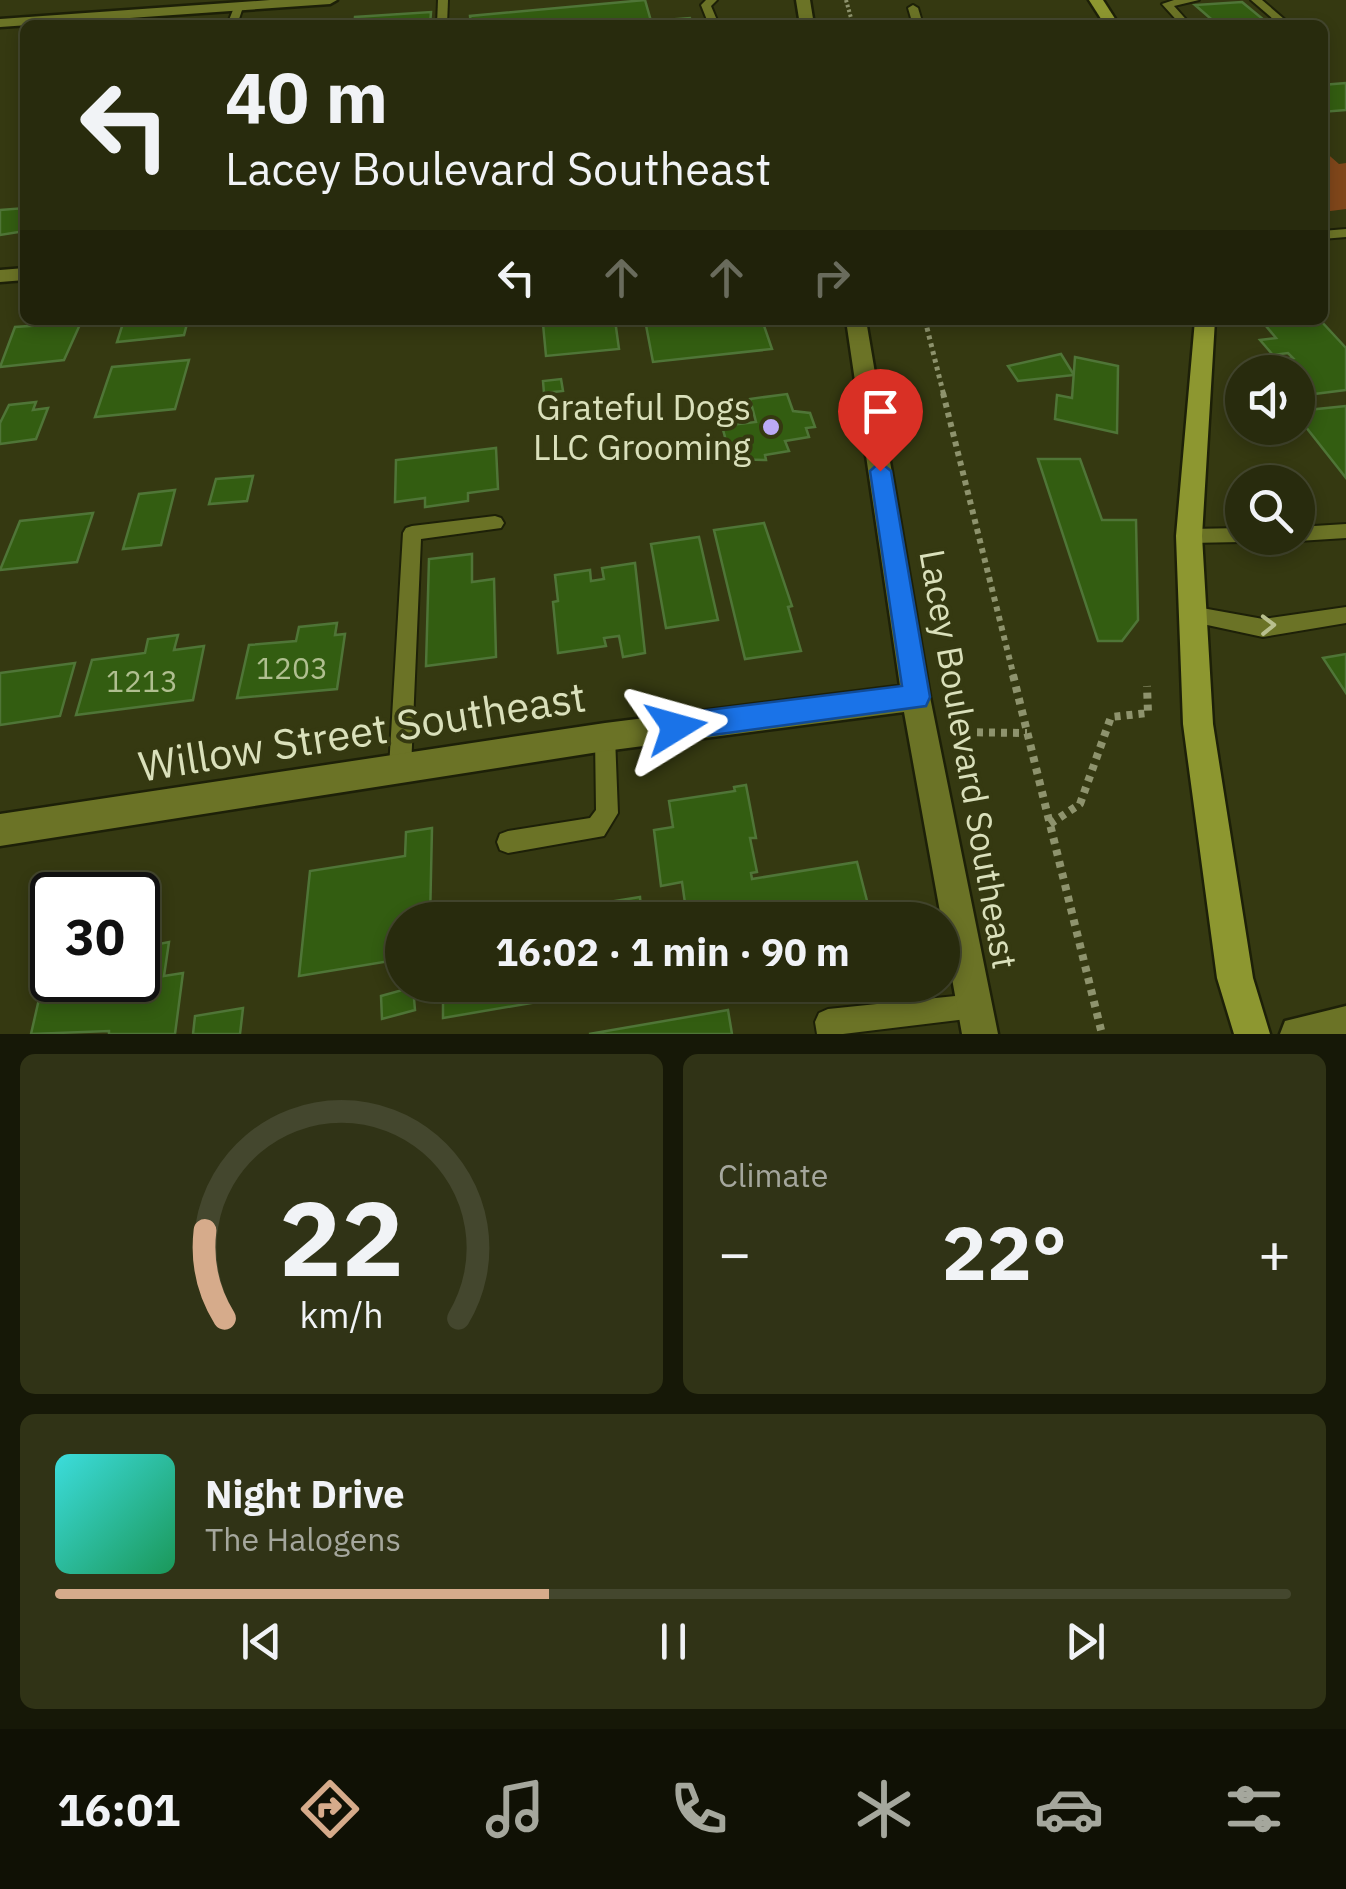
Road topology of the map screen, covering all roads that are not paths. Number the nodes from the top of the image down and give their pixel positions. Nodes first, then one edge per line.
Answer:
1 (330, 0) edge
2 (1194, 0) edge
3 (1256, 0) edge
4 (1172, 2) edge
5 (238, 6) junction
6 (913, 8) dead end
7 (42, 20) edge
8 (234, 20) edge
9 (917, 20) edge
10 (1181, 20) edge
11 (1280, 20) edge
12 (857, 325) edge
13 (1205, 325) edge
14 (495, 523) dead end
15 (1346, 531) edge
16 (1315, 533) edge
17 (1225, 535) edge
18 (1189, 536) junction
19 (1191, 614) junction
20 (1346, 615) edge
21 (916, 697) junction
22 (605, 736) junction
23 (400, 768) junction
24 (0, 830) edge
25 (508, 842) dead end
26 (978, 1020) edge
27 (1346, 1024) edge
28 (830, 1034) edge
29 (1252, 1034) edge
30 (1298, 1034) edge

1 - 5 street
2 - 4 lane
3 - 11 lane
4 - 10 lane
5 - 7 street
5 - 8 lane
6 - 9 lane
12 - 21 street, Lacey Boulevard Southeast
13 - 18 main road
14 - 23 lane
15 - 16 lane
17 - 18 lane
18 - 19 main road
19 -> 20 lane
19 - 29 main road
21 - 22 street, Willow Street Southeast
21 - 26 street, Lacey Boulevard Southeast
22 - 23 street, Willow Street Southeast
22 - 25 lane
23 - 24 street, Willow Street Southeast
26 - 28 lane
27 - 30 street

